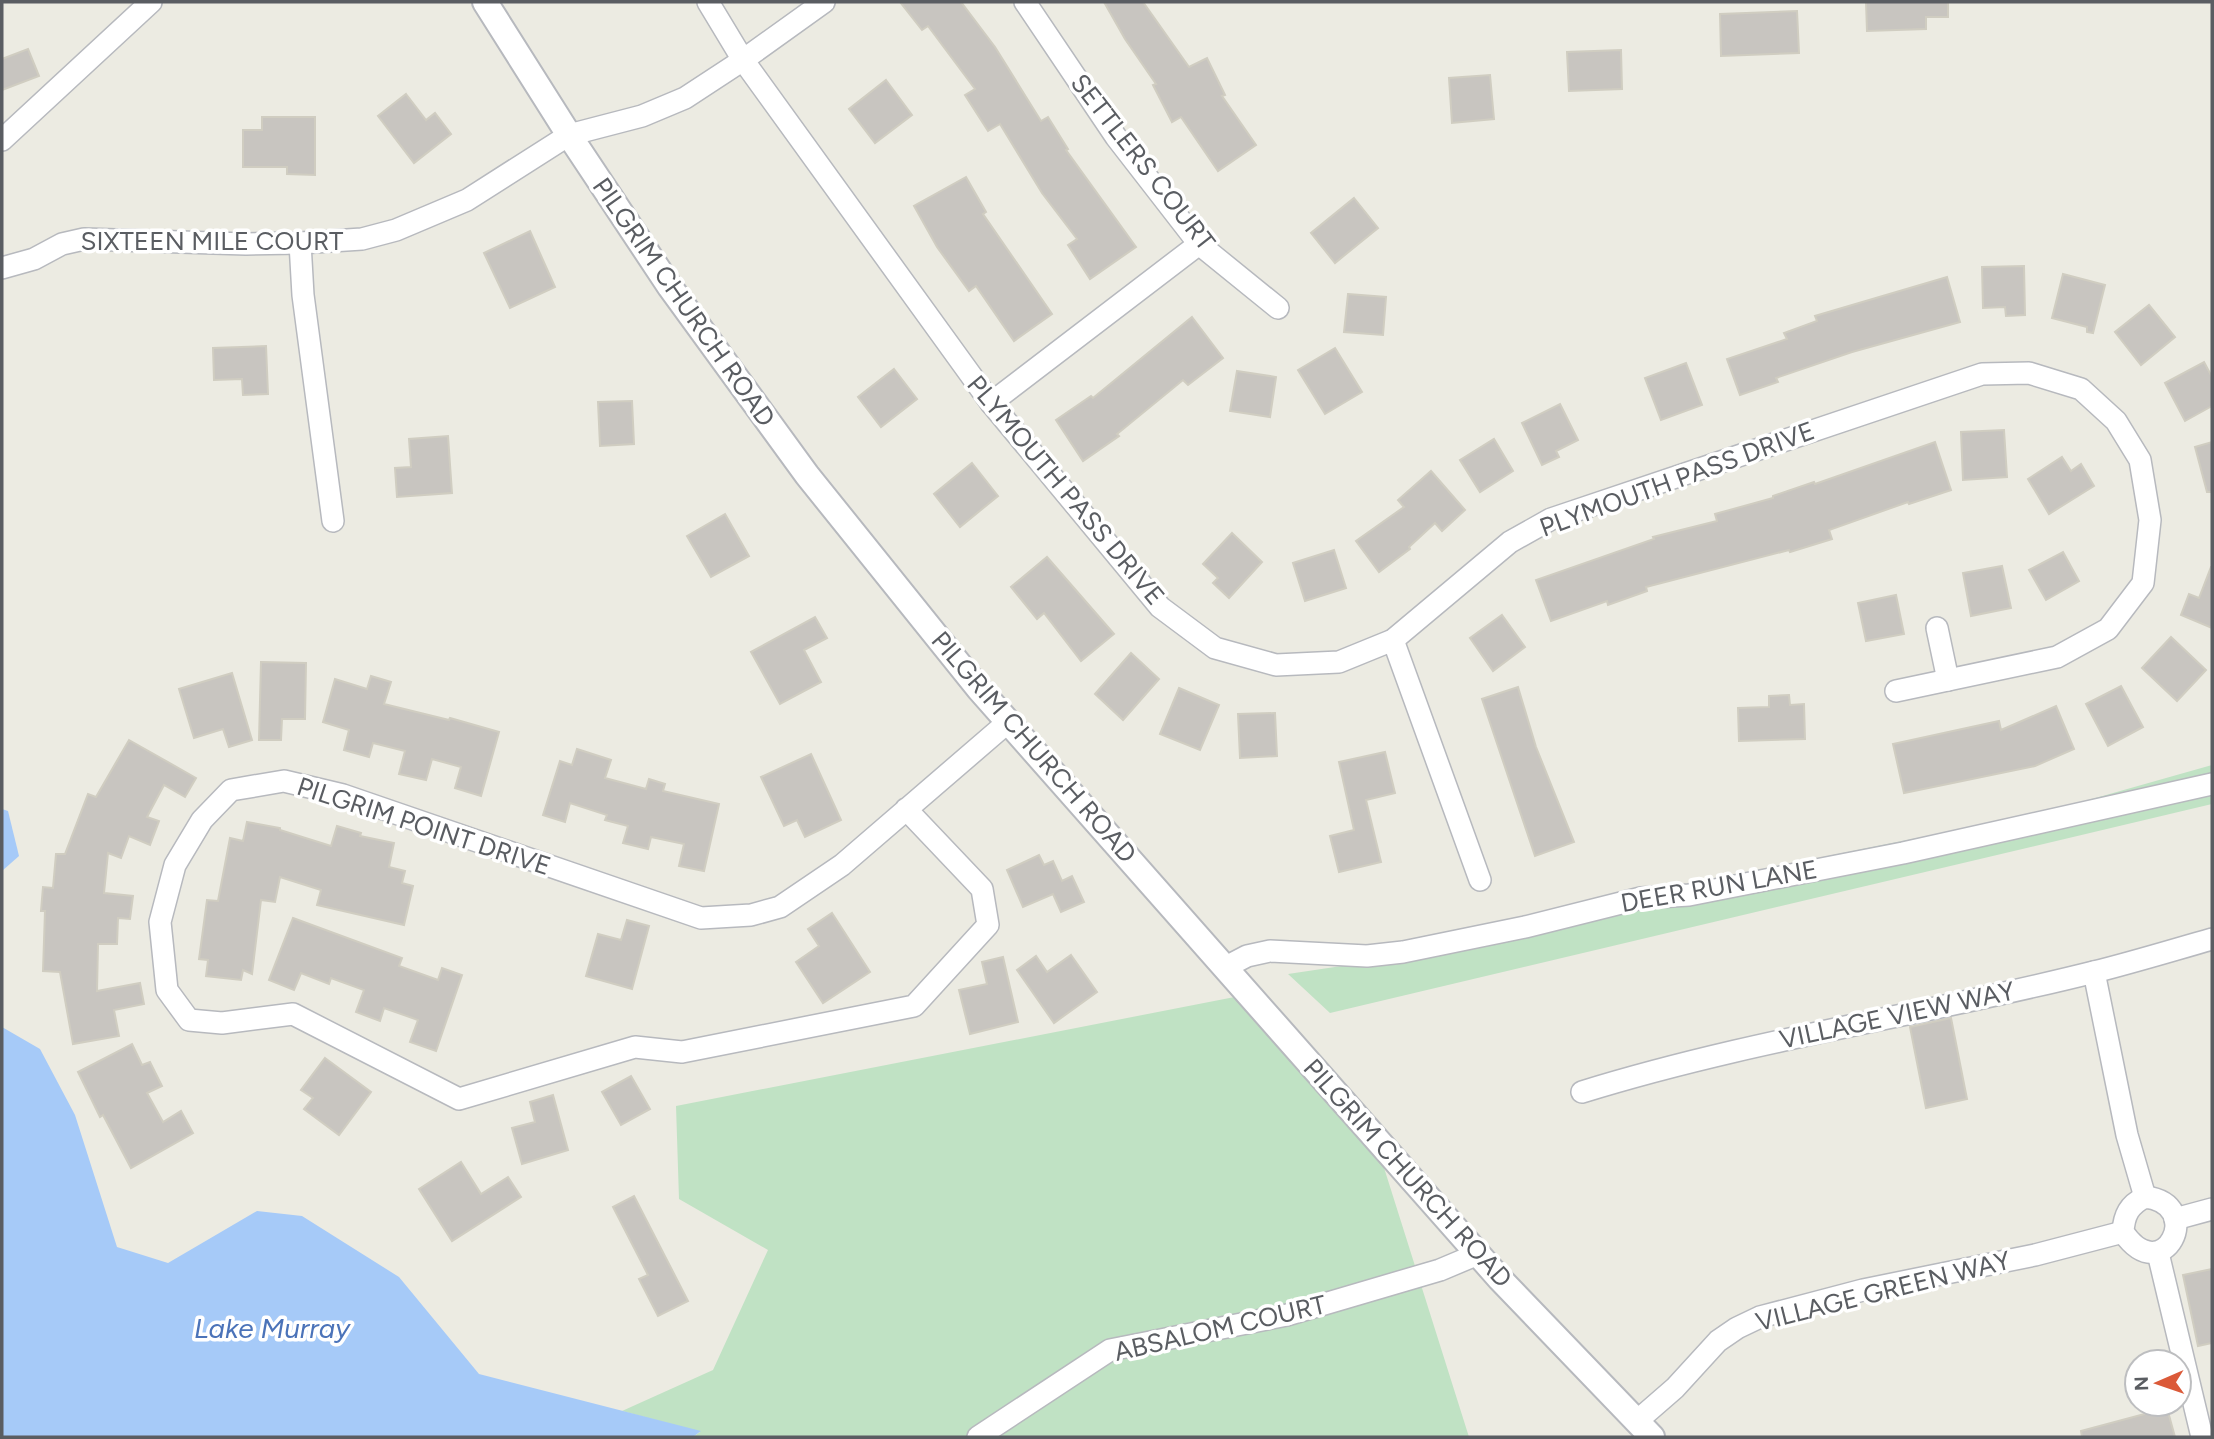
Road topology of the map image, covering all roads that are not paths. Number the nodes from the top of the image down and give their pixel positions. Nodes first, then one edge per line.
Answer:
1 (151, 2) edge
2 (485, 2) edge
3 (708, 2) edge
4 (824, 2) edge
5 (1025, 2) edge
6 (743, 60) junction
7 (569, 135) junction
8 (2, 140) edge
9 (300, 243) junction
10 (1199, 244) junction
11 (2, 268) edge
12 (1278, 308) dead end
13 (991, 403) junction
14 (333, 521) dead end
15 (1937, 628) dead end
16 (1393, 639) junction
17 (1948, 680) junction
18 (1896, 691) dead end
19 (1007, 722) junction
20 (2212, 784) edge
21 (906, 809) junction
22 (1480, 880) dead end
23 (2212, 939) edge
24 (1226, 967) junction
25 (2094, 972) junction
26 (1582, 1091) dead end
27 (2144, 1198) junction
28 (2212, 1209) edge
29 (2175, 1219) junction
30 (2123, 1232) junction
31 (2158, 1253) junction
32 (1478, 1254) junction
33 (1644, 1429) edge
34 (978, 1437) edge
35 (2202, 1437) edge

1 - 8 street
2 - 7 street, PILGRIM CHURCH ROAD
3 - 6 street, PLYMOUTH PASS DRIVE
4 - 6 street, SIXTEEN MILE COURT
5 - 10 street, SETTLERS COURT
6 - 7 street, SIXTEEN MILE COURT
6 - 13 street, PLYMOUTH PASS DRIVE
7 - 9 street, SIXTEEN MILE COURT
7 - 19 street, PILGRIM CHURCH ROAD
9 - 11 street, SIXTEEN MILE COURT
9 - 14 street
10 - 12 street, SETTLERS COURT
10 - 13 street
13 - 16 street, PLYMOUTH PASS DRIVE
15 - 17 street
16 - 17 street, PLYMOUTH PASS DRIVE
16 - 22 street
17 - 18 street, PLYMOUTH PASS DRIVE
19 - 21 street, PILGRIM POINT DRIVE
19 - 24 street, PILGRIM CHURCH ROAD
20 - 24 street, DEER RUN LANE
21 - 21 street, PILGRIM POINT DRIVE
23 - 25 street, VILLAGE VIEW WAY
24 - 32 street, PILGRIM CHURCH ROAD
25 - 26 street, VILLAGE VIEW WAY
25 - 27 street
27 - 29 street
27 - 30 street
28 - 29 street
29 - 31 street
30 - 31 street
30 - 33 street, VILLAGE GREEN WAY
31 - 35 street
32 - 33 street, PILGRIM CHURCH ROAD
32 - 34 street, ABSALOM COURT

